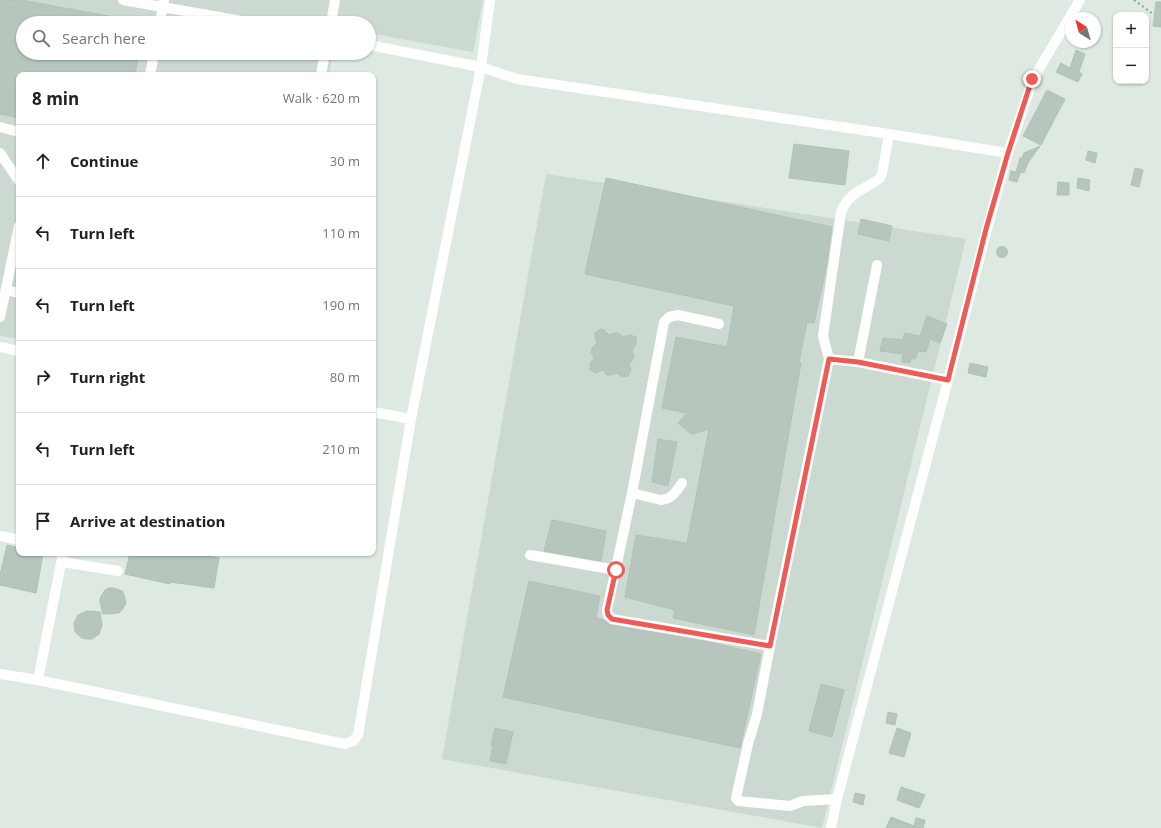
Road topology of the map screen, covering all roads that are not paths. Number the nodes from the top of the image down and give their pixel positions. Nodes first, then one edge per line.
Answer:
1 (123, 0) edge
2 (335, 0) edge
3 (490, 0) edge
4 (1080, 0) edge
5 (163, 4) edge
6 (161, 16) edge
7 (220, 16) edge
8 (332, 16) edge
9 (376, 45) edge
10 (153, 60) edge
11 (324, 60) edge
12 (481, 67) junction
13 (151, 72) edge
14 (322, 72) edge
15 (0, 127) edge
16 (16, 131) edge
17 (889, 134) junction
18 (0, 153) edge
19 (1008, 153) junction
20 (16, 177) edge
21 (16, 241) edge
22 (877, 265) dead end
23 (6, 290) junction
24 (16, 292) edge
25 (0, 318) edge
26 (719, 324) dead end
27 (0, 347) edge
28 (16, 350) edge
29 (829, 359) junction
30 (858, 362) junction
31 (948, 380) junction
32 (376, 413) edge
33 (410, 419) junction
34 (682, 483) dead end
35 (632, 493) junction
36 (0, 536) edge
37 (16, 539) edge
38 (530, 556) dead end
39 (62, 558) edge
40 (616, 570) junction
41 (118, 571) dead end
42 (770, 646) junction
43 (0, 674) edge
44 (38, 680) junction
45 (837, 799) junction
46 (831, 828) edge

1 - 5 street
2 - 8 street
3 - 12 street
4 - 19 street
5 - 6 street
5 - 7 street
9 - 12 street
10 - 13 street
11 - 14 street
12 - 17 street
12 - 33 street
15 - 16 street
17 - 19 street
17 - 29 street
18 - 20 street
19 - 31 street
21 - 23 street
22 - 30 street
23 - 24 street
23 - 25 street
26 - 35 street
27 - 28 street
29 - 30 street
29 - 42 street
30 - 31 street
31 - 45 street
32 - 33 street
33 - 44 street
34 - 35 street
35 - 40 street
36 - 37 street
38 - 40 street
39 - 41 street
39 - 44 street
40 - 42 street
42 - 45 street
43 - 44 street
45 - 46 street

